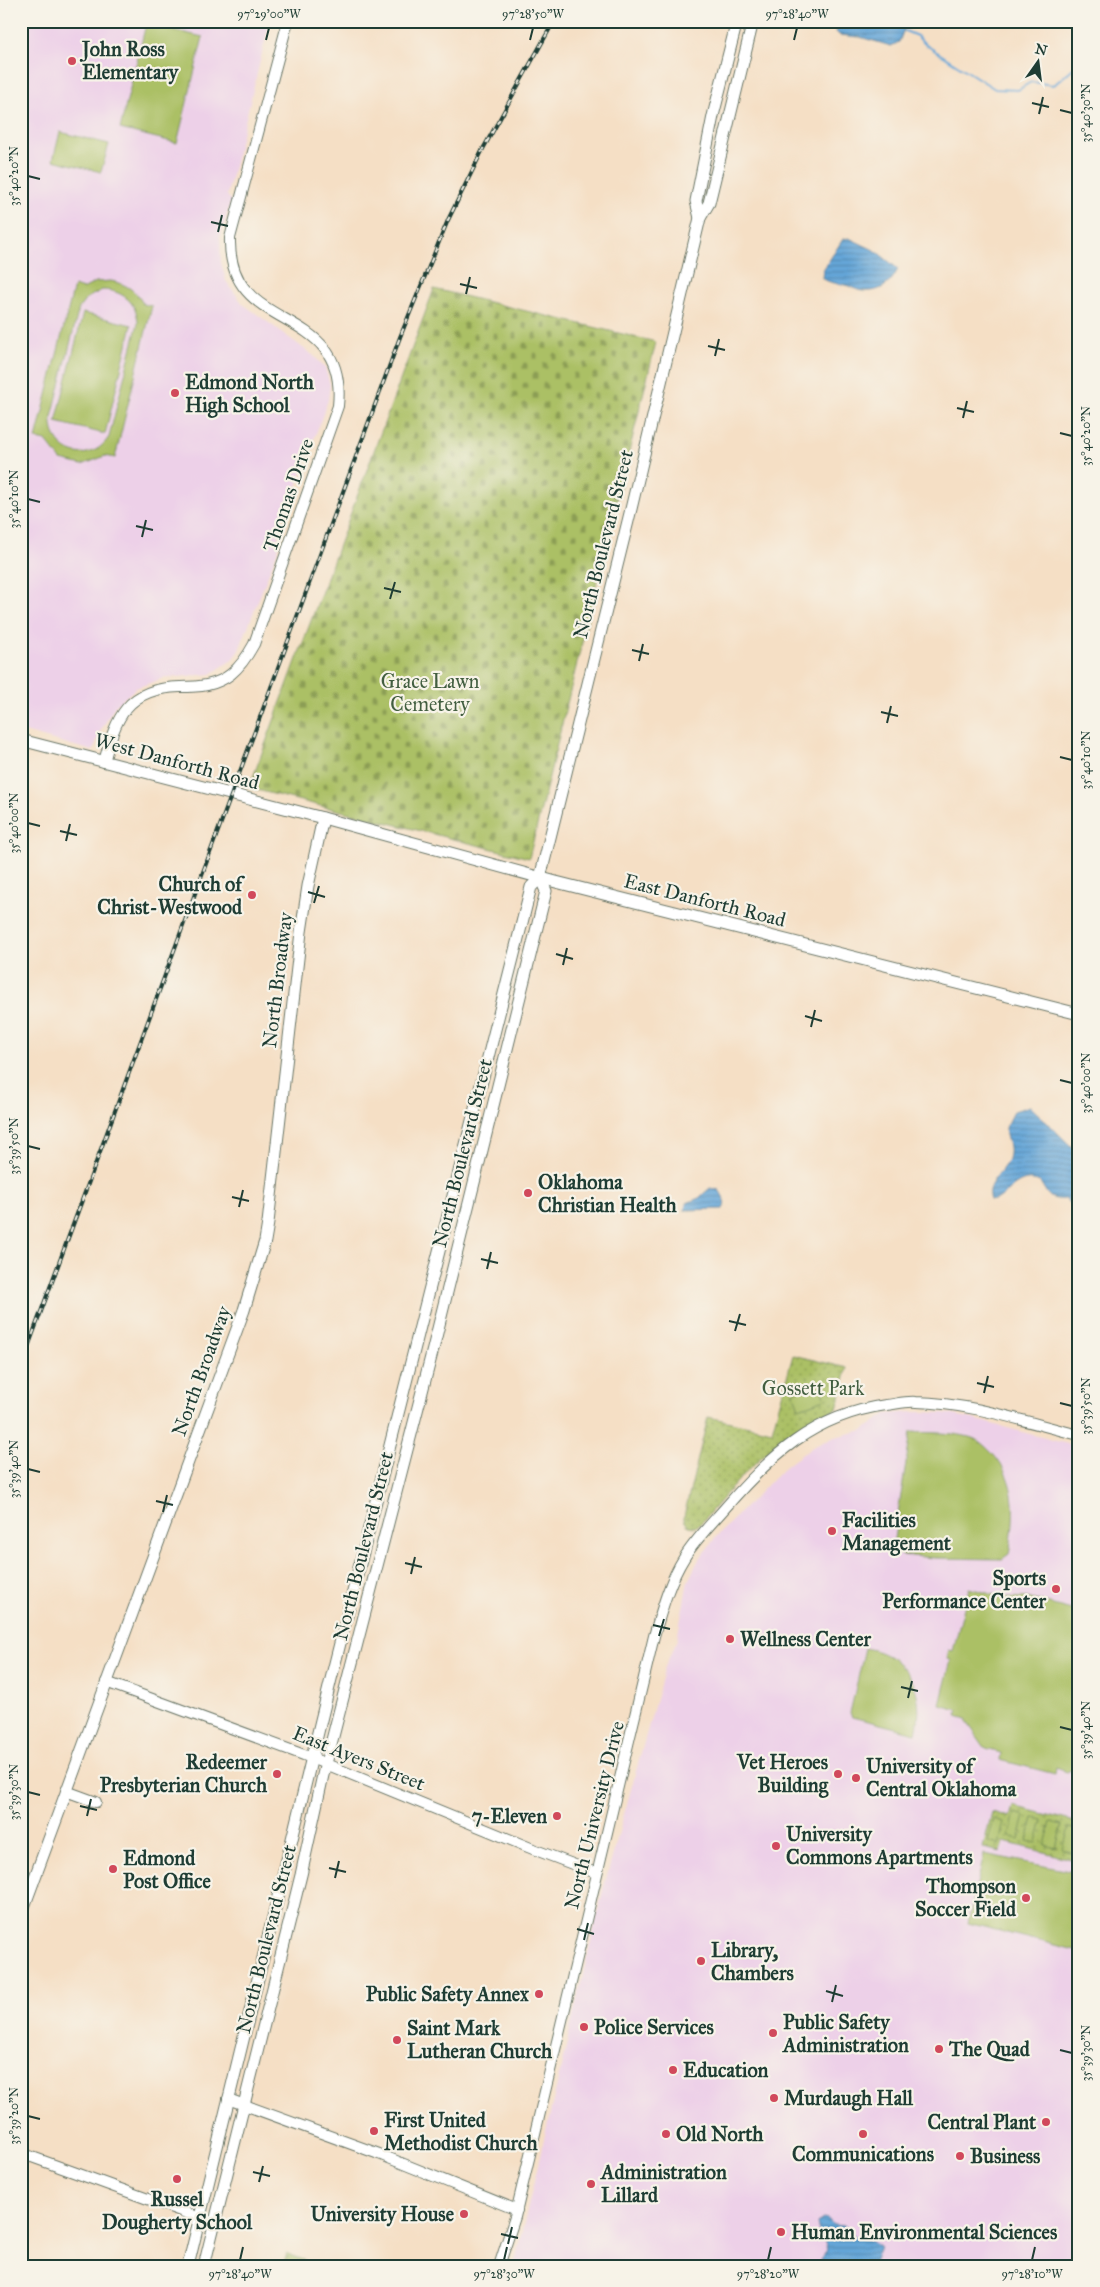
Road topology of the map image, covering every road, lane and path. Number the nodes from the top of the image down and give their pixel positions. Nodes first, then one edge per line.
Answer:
1 (288, 21) edge
2 (737, 21) edge
3 (754, 21) edge
4 (700, 218) junction
5 (21, 740) edge
6 (104, 762) junction
7 (323, 818) junction
8 (540, 878) junction
9 (1079, 1014) edge
10 (497, 1090) junction
11 (477, 1097) junction
12 (452, 1270) junction
13 (433, 1277) junction
14 (1079, 1435) edge
15 (106, 1682) junction
16 (312, 1758) junction
17 (327, 1764) junction
18 (66, 1791) junction
19 (96, 1802) dead end
20 (596, 1873) junction
21 (21, 1915) edge
22 (228, 2099) junction
23 (244, 2105) junction
24 (21, 2153) edge
25 (517, 2210) junction
26 (199, 2218) junction
27 (214, 2223) junction
28 (188, 2266) edge
29 (204, 2266) edge
30 (499, 2266) edge

1 - 6 street, Thomas Drive
2 - 4 main road, North Boulevard Street
3 - 4 main road, North Boulevard Street
4 - 8 main road, North Boulevard Street
5 - 6 main road, West Danforth Road
6 - 7 main road, West Danforth Road
7 - 8 main road, East Danforth Road
7 - 15 main road, North Broadway
8 - 9 main road, East Danforth Road
8 - 10 main road, North Boulevard Street
8 - 11 main road, North Boulevard Street
10 - 11 main road
10 - 12 main road, North Boulevard Street
11 - 13 main road, North Boulevard Street
12 - 13 main road
12 - 17 main road, North Boulevard Street
13 - 16 main road, North Boulevard Street
14 - 20 street, North University Drive
15 - 16 street, East Ayers Street
15 - 18 main road, North Broadway
16 - 17 street, East Ayers Street
16 - 22 main road, North Boulevard Street
17 - 20 street, East Ayers Street
17 - 23 main road, North Boulevard Street
18 - 19 street
18 - 21 main road, North Broadway
20 - 25 street, North University Drive
22 - 23 street
22 - 26 main road, North Boulevard Street
23 - 25 street
23 - 27 main road, North Boulevard Street
24 - 26 street
25 - 30 street, North University Drive
26 - 27 street
26 - 28 main road, North Boulevard Street
27 - 29 main road, North Boulevard Street

